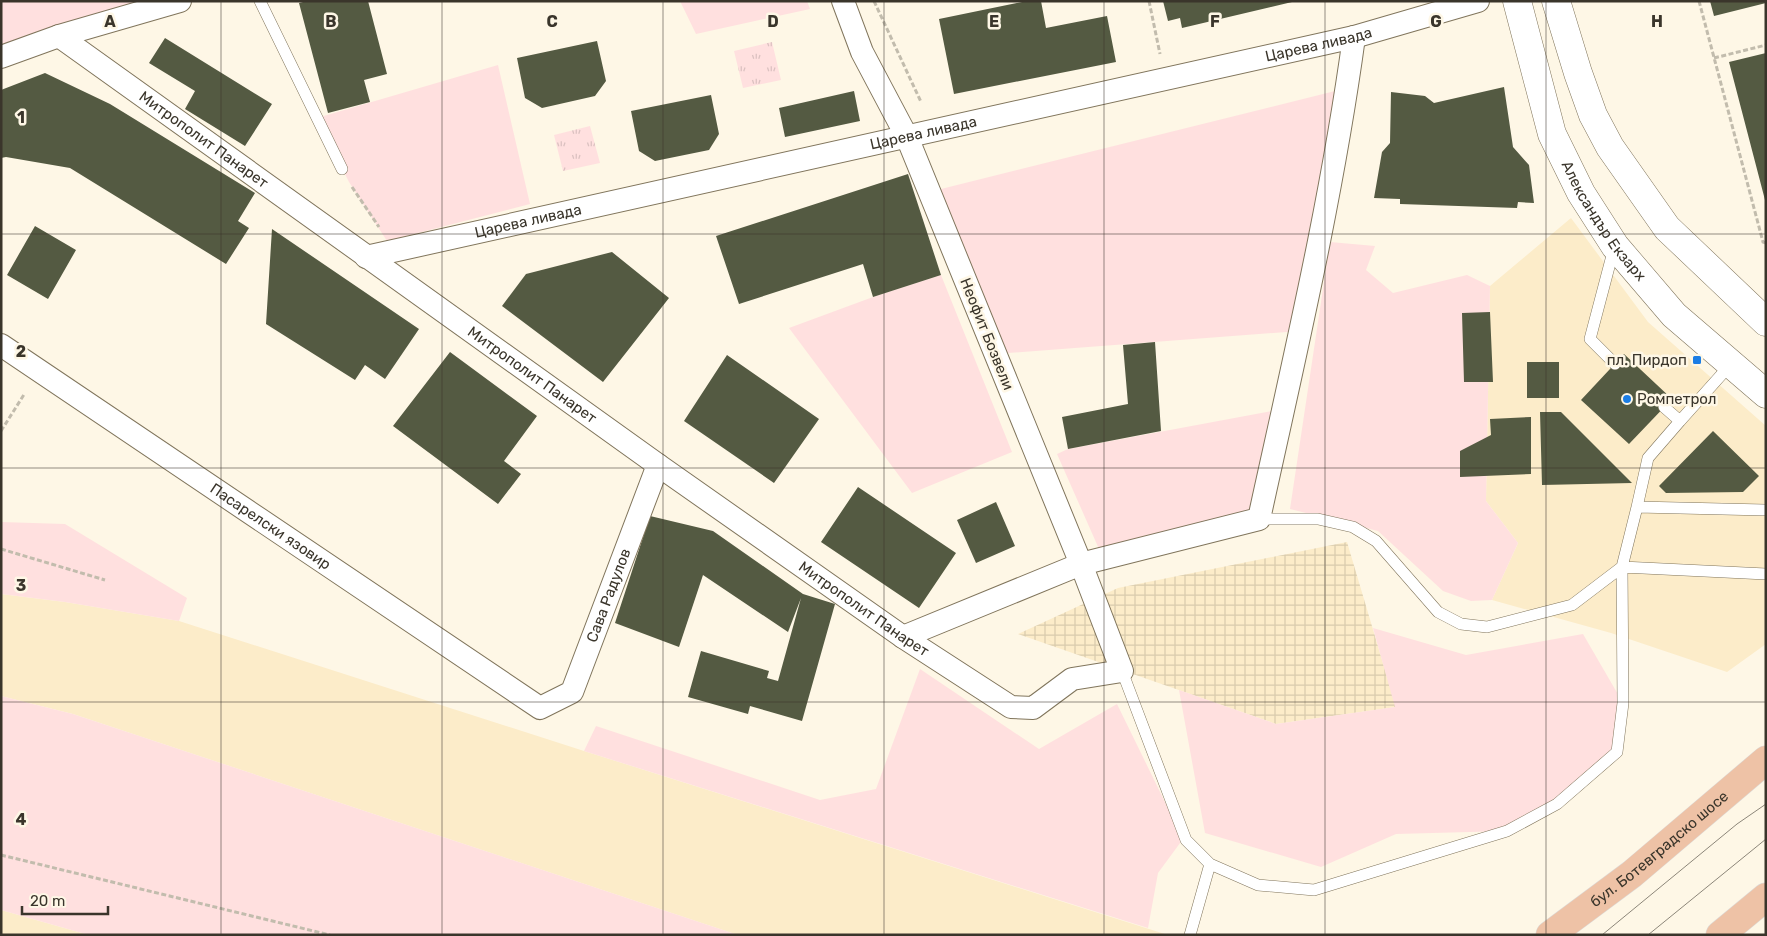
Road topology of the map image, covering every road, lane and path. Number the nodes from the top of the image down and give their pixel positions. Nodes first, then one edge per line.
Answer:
1 (180, 1) edge
2 (260, 1) edge
3 (843, 1) edge
4 (1148, 1) edge
5 (1478, 1) edge
6 (1517, 1) edge
7 (1556, 1) edge
8 (1699, 1) edge
9 (59, 36) junction
10 (1354, 37) junction
11 (1766, 45) edge
12 (1161, 56) dead end
13 (1, 57) edge
14 (1714, 58) junction
15 (906, 137) junction
16 (342, 169) joint
17 (1766, 243) edge
18 (1615, 246) junction
19 (393, 251) junction
20 (366, 257) junction
21 (1766, 322) edge
22 (1, 345) edge
23 (1615, 364) dead end
24 (1731, 364) junction
25 (39, 371) junction
26 (1766, 394) edge
27 (1664, 407) dead end
28 (1680, 422) junction
29 (1, 430) edge
30 (658, 465) junction
31 (1638, 507) junction
32 (1765, 510) edge
33 (1259, 519) junction
34 (1, 549) edge
35 (1081, 564) junction
36 (1622, 567) junction
37 (1766, 574) edge
38 (105, 580) dead end
39 (903, 637) junction
40 (1122, 671) junction
41 (540, 708) joint
42 (1766, 760) edge
43 (1, 855) edge
44 (1210, 864) junction
45 (1766, 897) edge
46 (330, 935) edge
47 (1190, 935) edge
48 (1550, 935) edge
49 (1720, 935) edge

1 - 9 street
2 - 16 lane
3 - 15 street, Неофит Бозвели
4 - 12 path
5 - 10 street, Царева ливада
6 - 18 street, Александър Екзарх
7 - 21 street
8 - 14 path
9 - 13 street
9 - 20 street, Митрополит Панарет
10 - 15 street, Царева ливада
10 - 33 street
11 - 14 path
14 - 17 path
15 - 19 street, Царева ливада
15 - 35 street, Неофит Бозвели
16 - 19 path
18 - 23 lane
18 - 24 street, Александър Екзарх
19 - 20 street, Царева ливада
20 - 30 street, Митрополит Панарет
22 - 25 street, Пасарелски язовир
24 - 26 street, Александър Екзарх
24 - 28 lane
25 - 29 path
25 - 41 street, Пасарелски язовир
27 - 28 lane
28 - 31 lane
30 - 39 street, Митрополит Панарет
30 - 41 street, Сава Радулов
31 - 32 lane
31 - 36 lane
33 - 35 street
33 - 36 lane
34 - 38 path
35 - 39 street
35 - 40 street, Неофит Бозвели
36 - 37 lane
36 - 44 lane
39 - 40 street, Митрополит Панарет
40 - 44 lane
42 - 48 main road, бул. Ботевградско шосе
43 - 46 path
44 - 47 lane
45 - 49 main road

